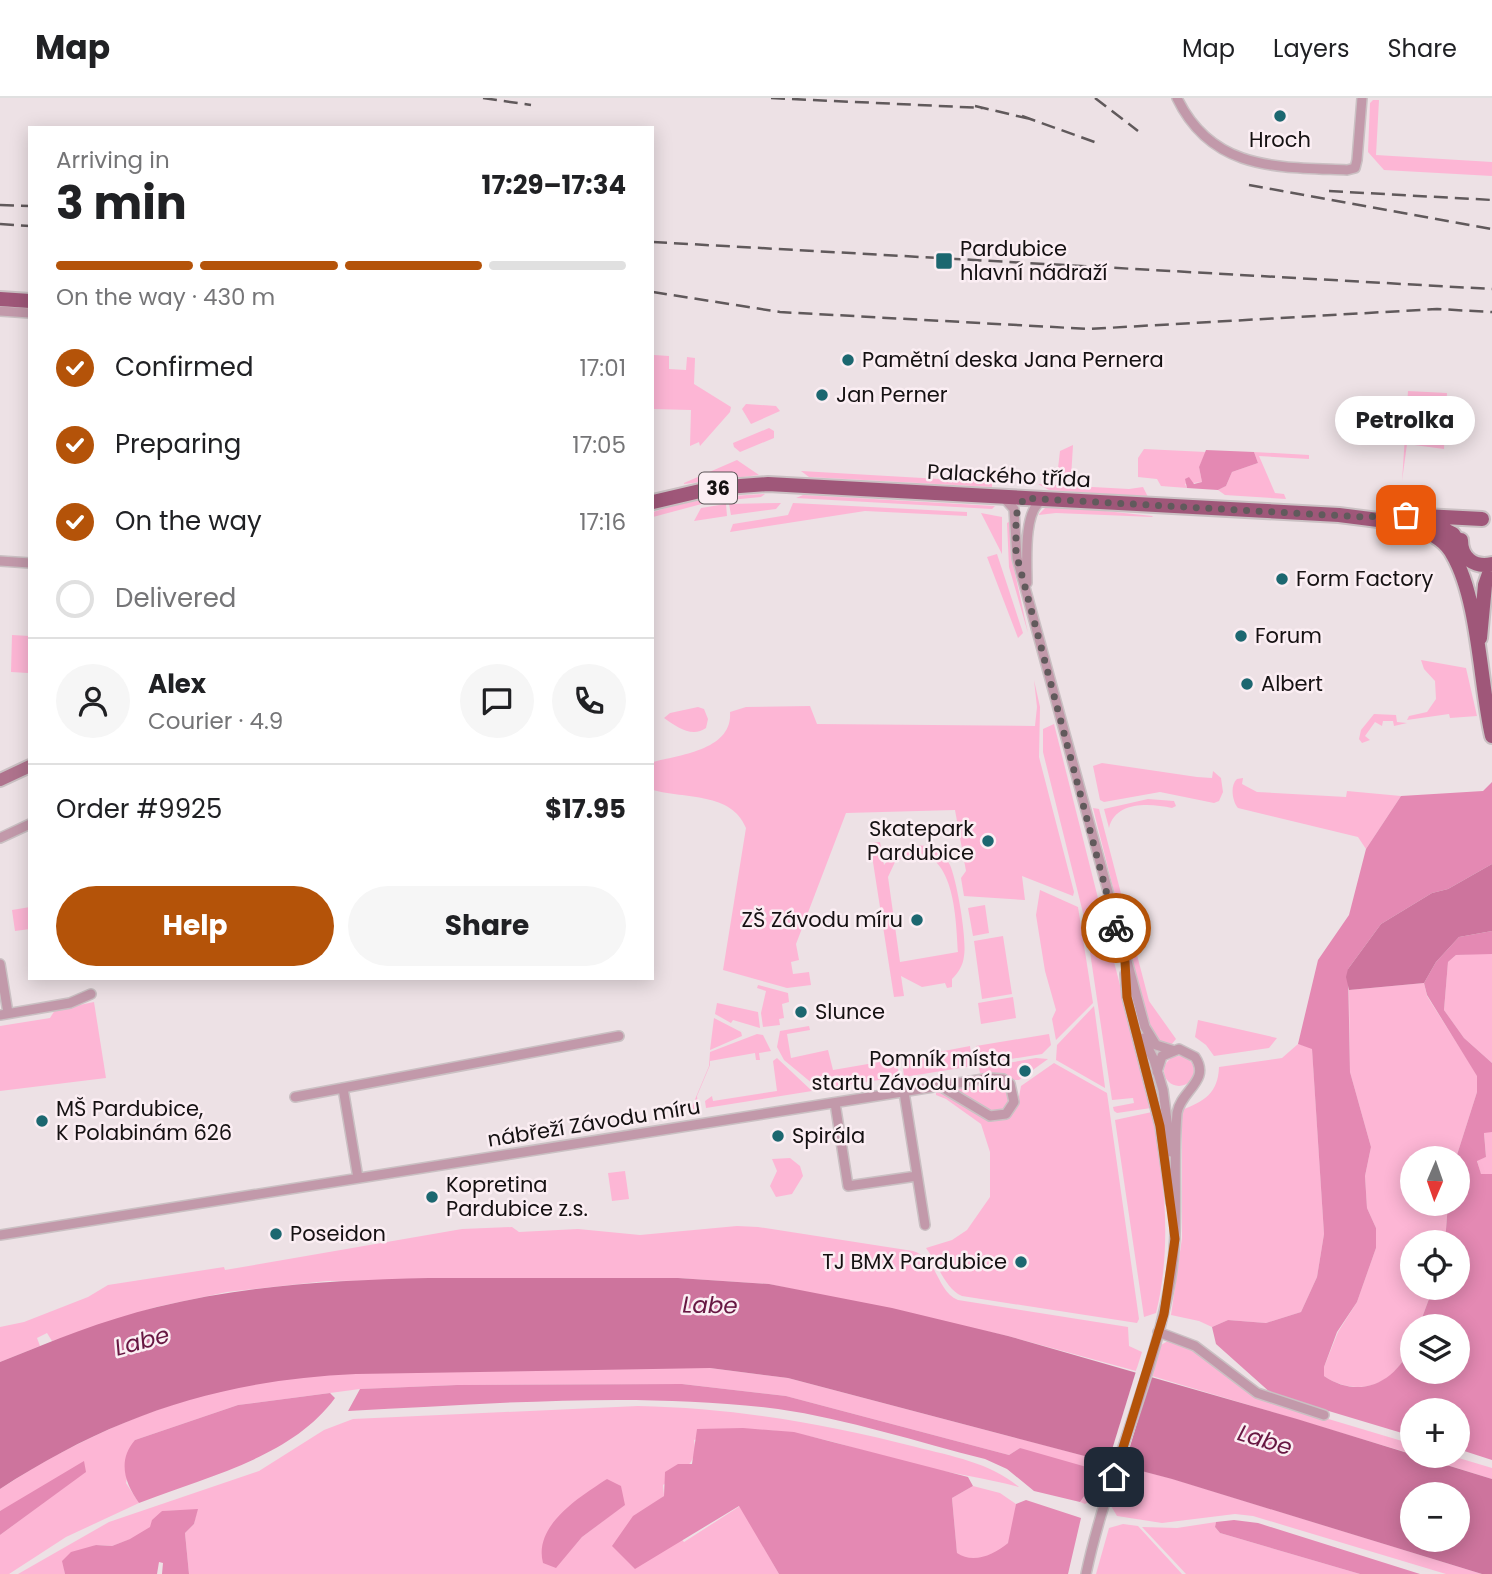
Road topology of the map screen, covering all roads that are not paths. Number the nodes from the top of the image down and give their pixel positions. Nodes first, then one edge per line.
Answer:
1 (1177, 98) edge
2 (1362, 98) edge
3 (0, 299) edge
4 (28, 301) edge
5 (0, 312) edge
6 (28, 313) edge
7 (999, 497) junction
8 (1024, 498) junction
9 (1049, 499) junction
10 (654, 502) edge
11 (1364, 517) junction
12 (1016, 518) junction
13 (1030, 519) junction
14 (1487, 520) edge
15 (1387, 522) junction
16 (1461, 547) junction
17 (0, 561) edge
18 (28, 563) edge
19 (1492, 564) edge
20 (1029, 598) junction
21 (1473, 624) junction
22 (1478, 657) junction
23 (1484, 693) junction
24 (1492, 724) edge
25 (1492, 736) edge
26 (28, 767) edge
27 (0, 780) edge
28 (28, 825) edge
29 (0, 838) edge
30 (1125, 962) junction
31 (0, 964) edge
32 (91, 994) dead end
33 (4, 1014) edge
34 (619, 1036) dead end
35 (1172, 1050) junction
36 (1157, 1072) junction
37 (1160, 1083) junction
38 (940, 1086) junction
39 (343, 1088) junction
40 (1189, 1091) junction
41 (904, 1092) junction
42 (295, 1097) dead end
43 (835, 1103) junction
44 (917, 1175) junction
45 (358, 1178) junction
46 (1175, 1199) junction
47 (925, 1224) dead end
48 (0, 1235) edge
49 (1175, 1239) junction
50 (1158, 1332) junction
51 (1324, 1415) dead end
52 (1086, 1574) edge

1 - 2 street
3 - 4 main road
5 - 6 street
7 - 8 main road, Palackého třída / 36
7 - 10 main road, Palackého třída / 36
7 - 12 street
8 - 9 main road, Palackého třída
8 - 12 street
8 - 13 street
9 - 11 main road, Palackého třída
9 - 13 street
11 - 14 main road, Palackého třída
11 - 15 main road, Palackého třída
12 - 20 street
13 - 20 street
14 - 16 main road
15 - 16 main road, Palackého třída
15 - 21 main road
16 - 19 main road, Palackého třída
16 - 21 main road
17 - 18 street
19 - 22 main road
20 - 30 street
21 - 22 main road
22 - 23 main road
23 - 24 main road
23 - 25 main road
26 - 27 street
28 - 29 street
30 - 35 street
30 - 36 street
30 - 49 street
31 - 33 street
32 - 33 street
34 - 39 street
35 - 36 street
35 - 40 street
36 - 37 street
37 - 40 street
37 - 46 street
38 - 38 street, nábřeží Závodu míru
38 - 41 street, nábřeží Závodu míru
39 - 42 street
39 - 45 street
40 - 46 street
41 - 43 street, nábřeží Závodu míru
41 - 44 street
43 - 44 street
43 - 45 street, nábřeží Závodu míru
44 - 47 street
45 - 48 street, nábřeží Závodu míru
46 - 49 street
49 - 50 street
50 - 51 street
50 - 52 street

